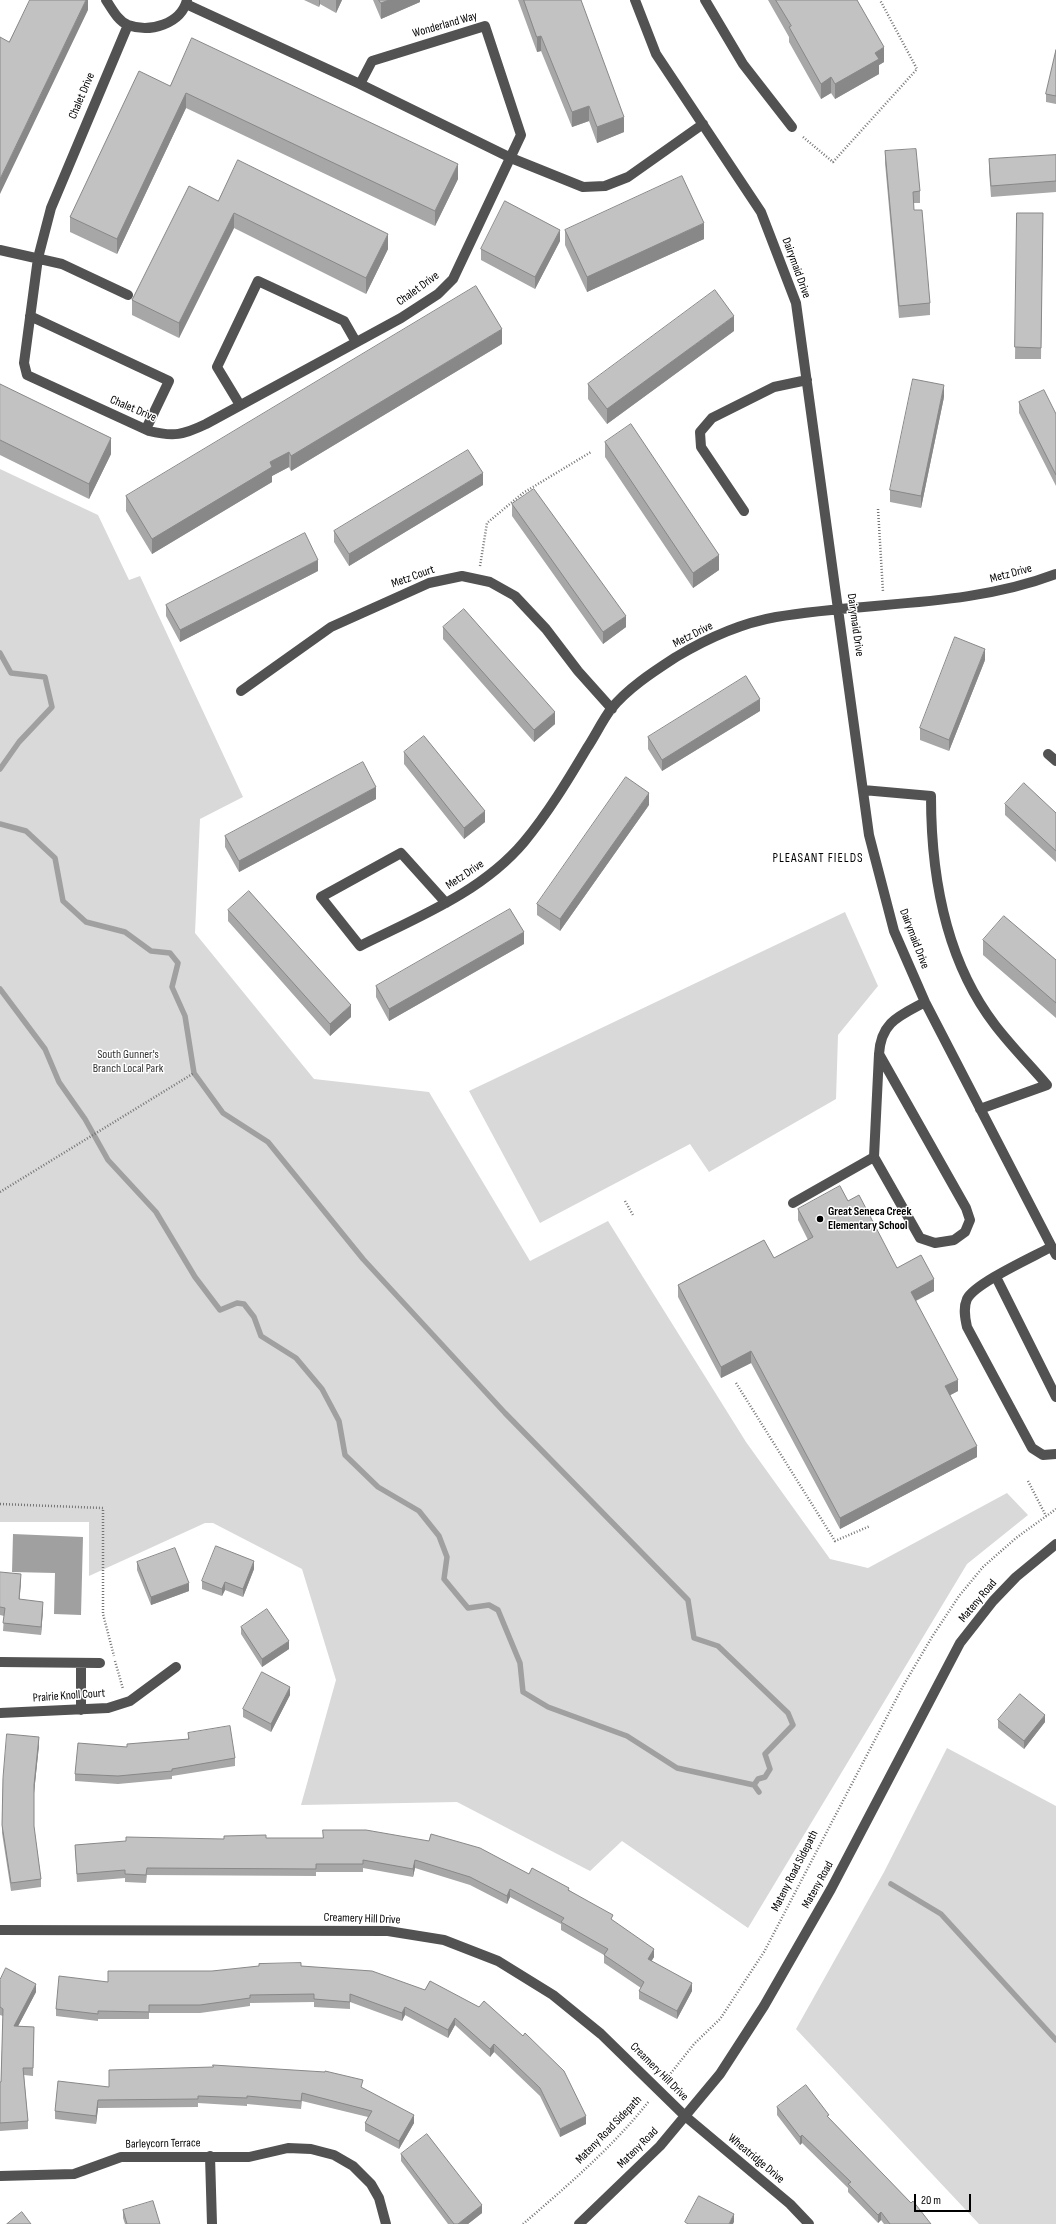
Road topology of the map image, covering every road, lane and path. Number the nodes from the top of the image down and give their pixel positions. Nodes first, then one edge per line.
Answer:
1 (106, 0) edge
2 (635, 0) edge
3 (705, 0) edge
4 (880, 0) edge
5 (187, 2) edge
6 (128, 25) junction
7 (360, 84) junction
8 (703, 124) junction
9 (792, 127) joint
10 (511, 158) junction
11 (0, 250) edge
12 (38, 258) junction
13 (128, 295) dead end
14 (30, 316) junction
15 (356, 342) junction
16 (807, 380) junction
17 (240, 405) junction
18 (146, 429) junction
19 (591, 452) dead end
20 (878, 509) dead end
21 (744, 511) dead end
22 (1056, 574) edge
23 (478, 579) junction
24 (883, 605) junction
25 (840, 610) junction
26 (241, 691) dead end
27 (612, 709) junction
28 (1048, 754) dead end
29 (1056, 761) edge
30 (863, 790) junction
31 (446, 903) junction
32 (924, 1002) junction
33 (879, 1054) junction
34 (194, 1073) dead end
35 (980, 1110) junction
36 (874, 1157) junction
37 (0, 1192) edge
38 (625, 1201) dead end
39 (793, 1203) dead end
40 (632, 1215) dead end
41 (1054, 1251) edge
42 (996, 1277) junction
43 (736, 1382) dead end
44 (1056, 1397) edge
45 (1056, 1454) edge
46 (1028, 1481) dead end
47 (0, 1504) edge
48 (1056, 1509) edge
49 (1046, 1516) junction
50 (870, 1526) dead end
51 (1056, 1544) edge
52 (0, 1662) edge
53 (81, 1663) junction
54 (100, 1663) dead end
55 (176, 1667) dead end
56 (126, 1702) junction
57 (81, 1710) junction
58 (0, 1713) edge
59 (0, 1930) edge
60 (658, 2089) junction
61 (684, 2116) junction
62 (210, 2156) junction
63 (0, 2176) edge
64 (212, 2224) edge
65 (386, 2224) edge
66 (523, 2224) edge
67 (579, 2224) edge
68 (809, 2224) edge

1 - 6 street
2 - 8 street, Dairymaid Drive
3 - 9 street
4 - 9 path
5 - 6 street
5 - 7 street
6 - 12 street, Chalet Drive
7 - 10 street
7 - 10 street, Wonderland Way
8 - 10 street
8 - 16 street, Dairymaid Drive
10 - 15 street, Chalet Drive
11 - 12 street
12 - 13 street
12 - 14 street, Chalet Drive
14 - 18 street, Chalet Drive
14 - 18 street
15 - 17 street, Chalet Drive
15 - 17 street
16 - 21 street
16 - 25 street, Dairymaid Drive
17 - 18 street, Chalet Drive
19 - 23 path
20 - 24 path
22 - 24 street, Metz Drive
23 - 26 street, Metz Court
23 - 27 street, Metz Court
24 - 25 street, Metz Drive
25 - 27 street, Metz Drive
25 - 30 street, Dairymaid Drive
27 - 31 street, Metz Drive
28 - 29 street
30 - 32 street, Dairymaid Drive
30 - 35 street
31 - 31 street, Metz Drive
32 - 33 street
32 - 35 street, Dairymaid Drive
33 - 36 street
33 - 36 street
34 - 37 path
35 - 41 street, Dairymaid Drive
36 - 39 street
38 - 40 path
41 - 42 street
42 - 44 street
42 - 45 street
43 - 50 path
46 - 49 path
47 - 56 path
48 - 49 path, Mateny Road Sidepath
49 - 60 path, Mateny Road Sidepath
51 - 61 street, Mateny Road
52 - 53 street
53 - 54 street
53 - 57 street
55 - 56 street, Prairie Knoll Court
56 - 57 street, Prairie Knoll Court
57 - 58 street, Prairie Knoll Court
59 - 60 street, Creamery Hill Drive
60 - 61 street, Creamery Hill Drive
60 - 66 path, Mateny Road Sidepath
61 - 67 street, Mateny Road
61 - 68 street, Wheatridge Drive
62 - 63 street, Barleycorn Terrace
62 - 64 street, Barleycorn Terrace
62 - 65 street, Barleycorn Terrace

